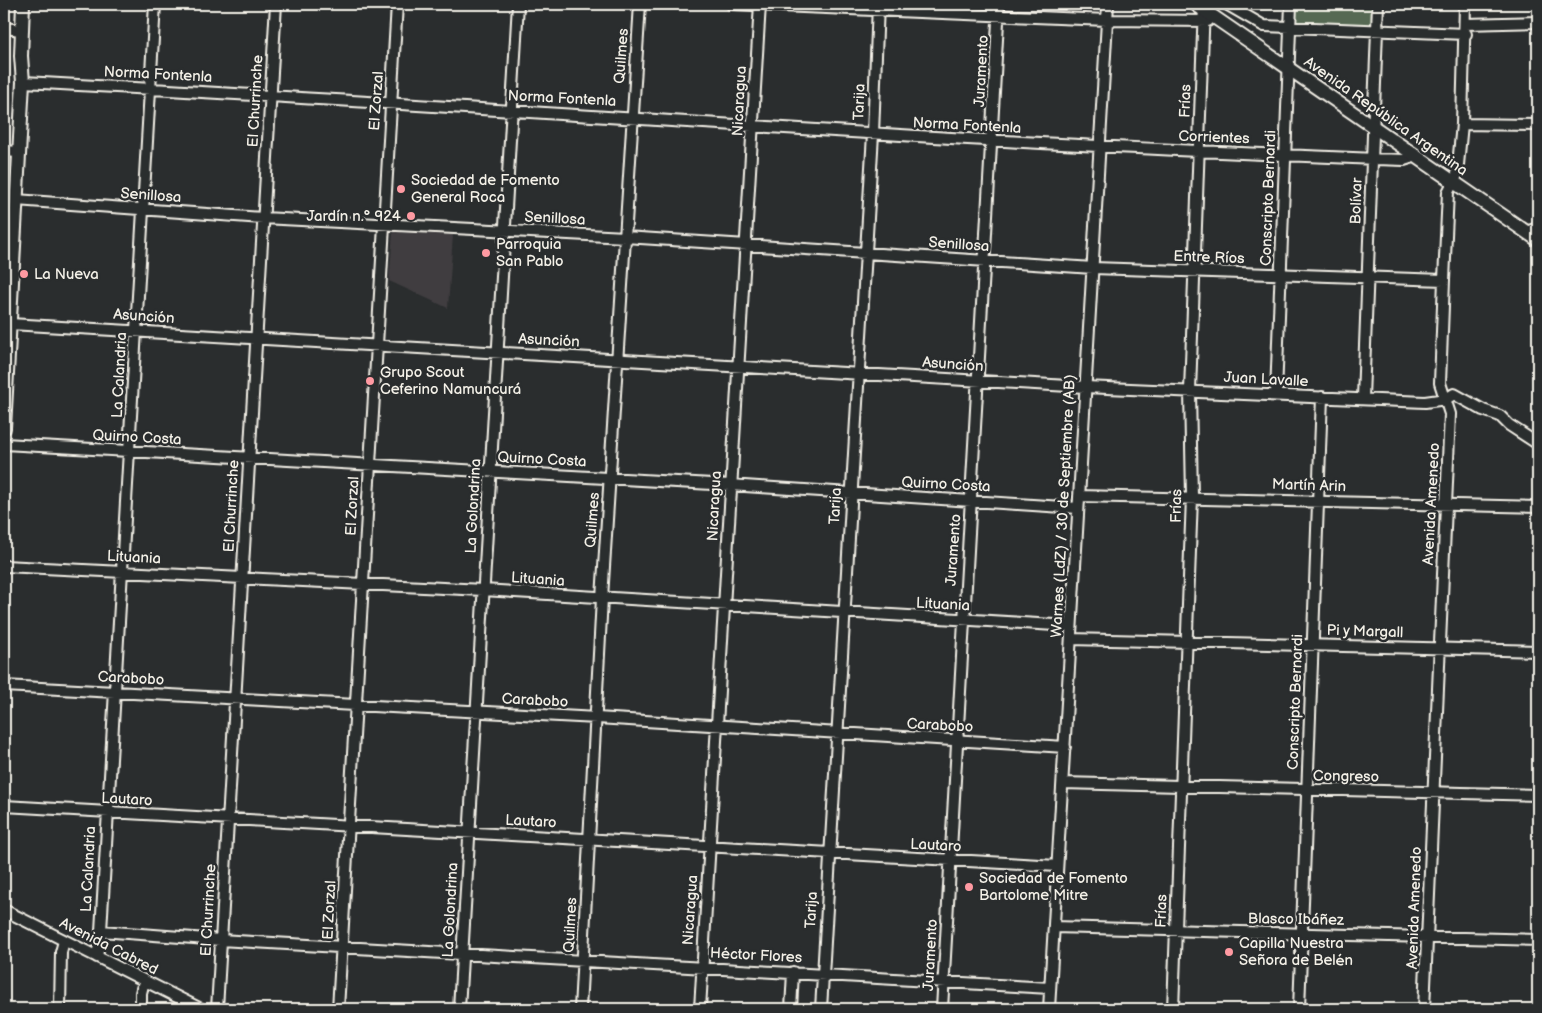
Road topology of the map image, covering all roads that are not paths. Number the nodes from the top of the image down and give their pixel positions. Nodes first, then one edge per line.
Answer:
1 (23, 4) edge
2 (155, 4) edge
3 (276, 4) edge
4 (397, 4) edge
5 (518, 4) edge
6 (640, 4) edge
7 (731, 4) edge
8 (999, 4) edge
9 (1108, 4) edge
10 (1226, 4) edge
11 (1291, 4) edge
12 (1378, 4) edge
13 (1465, 4) edge
14 (760, 5) edge
15 (878, 8) edge
16 (1202, 10) edge
17 (999, 16) junction
18 (1107, 20) junction
19 (1538, 22) edge
20 (1290, 27) junction
21 (4, 28) edge
22 (1465, 29) junction
23 (21, 30) junction
24 (1378, 30) junction
25 (1288, 68) junction
26 (23, 82) junction
27 (149, 88) junction
28 (271, 96) junction
29 (391, 103) junction
30 (512, 111) junction
31 (633, 117) junction
32 (1462, 124) junction
33 (1538, 124) edge
34 (1373, 125) junction
35 (753, 126) junction
36 (873, 134) junction
37 (991, 141) junction
38 (1100, 147) junction
39 (4, 150) edge
40 (18, 152) junction
41 (1199, 152) junction
42 (1285, 155) junction
43 (1417, 156) junction
44 (1372, 159) junction
45 (1453, 182) junction
46 (16, 200) junction
47 (143, 210) junction
48 (263, 218) junction
49 (383, 224) junction
50 (1538, 228) edge
51 (503, 231) junction
52 (1526, 232) junction
53 (625, 237) junction
54 (1538, 240) edge
55 (745, 245) junction
56 (864, 253) junction
57 (984, 260) junction
58 (8, 268) edge
59 (1092, 268) junction
60 (1195, 272) junction
61 (1280, 274) junction
62 (1368, 278) junction
63 (1444, 280) junction
64 (10, 324) junction
65 (136, 331) junction
66 (256, 338) junction
67 (377, 345) junction
68 (497, 352) junction
69 (618, 359) junction
70 (738, 366) junction
71 (857, 373) junction
72 (977, 381) junction
73 (1085, 387) junction
74 (1190, 391) junction
75 (1276, 394) junction
76 (1322, 397) junction
77 (1363, 398) junction
78 (1446, 399) junction
79 (4, 428) edge
80 (4, 444) edge
81 (1538, 444) edge
82 (129, 451) junction
83 (249, 458) junction
84 (369, 464) junction
85 (490, 471) junction
86 (610, 478) junction
87 (730, 485) junction
88 (850, 494) junction
89 (1079, 496) junction
90 (1192, 497) junction
91 (1319, 500) junction
92 (971, 501) junction
93 (1446, 504) junction
94 (1538, 507) edge
95 (1078, 508) junction
96 (4, 566) edge
97 (122, 572) junction
98 (242, 578) junction
99 (363, 585) junction
100 (483, 590) junction
101 (602, 598) junction
102 (724, 605) junction
103 (844, 613) junction
104 (963, 620) junction
105 (1071, 626) junction
106 (1070, 639) junction
107 (1186, 642) junction
108 (1312, 645) junction
109 (1440, 648) junction
110 (1538, 651) edge
111 (4, 686) edge
112 (115, 692) junction
113 (235, 699) junction
114 (356, 706) junction
115 (476, 712) junction
116 (597, 718) junction
117 (716, 726) junction
118 (837, 734) junction
119 (956, 741) junction
120 (1065, 747) junction
121 (1063, 783) junction
122 (1181, 786) junction
123 (1307, 790) junction
124 (1434, 793) junction
125 (1538, 795) edge
126 (4, 806) edge
127 (106, 812) junction
128 (228, 819) junction
129 (349, 826) junction
130 (469, 832) junction
131 (589, 839) junction
132 (709, 847) junction
133 (830, 854) junction
134 (950, 860) junction
135 (1057, 866) junction
136 (4, 910) edge
137 (1054, 927) junction
138 (100, 931) junction
139 (1176, 931) junction
140 (1302, 934) junction
141 (1427, 937) junction
142 (220, 940) junction
143 (1538, 940) edge
144 (64, 941) junction
145 (342, 946) junction
146 (462, 954) junction
147 (97, 957) junction
148 (583, 960) junction
149 (702, 967) junction
150 (793, 972) junction
151 (822, 974) junction
152 (144, 981) junction
153 (943, 982) junction
154 (1050, 988) junction
155 (60, 1009) edge
156 (140, 1009) edge
157 (201, 1009) edge
158 (217, 1009) edge
159 (338, 1009) edge
160 (459, 1009) edge
161 (580, 1009) edge
162 (700, 1009) edge
163 (791, 1009) edge
164 (821, 1009) edge
165 (942, 1009) edge
166 (1049, 1009) edge
167 (1173, 1009) edge
168 (1299, 1009) edge
169 (1424, 1009) edge

1 - 23 main road
2 - 27 street, La Calandria
3 - 28 street, El Churrinche
4 - 29 street, El Zorzal
5 - 30 street, La Golondrina
6 - 31 street, Quilmes
7 - 14 street
8 - 17 street, Juramento
9 - 18 street, Warnes (LdZ) / 30 de Septiembre (AB)
10 - 20 street
11 - 20 street, Conscripto Bernardi
12 - 24 street, Bolívar
13 - 22 street, Avenida Amenedo
14 - 15 street
14 - 35 street, Nicaragua
15 - 17 street
15 - 36 street, Tarija
16 - 18 street
16 - 25 main road, Avenida República Argentina
16 - 41 street, Frías
17 - 18 street
17 - 37 street, Juramento
18 - 38 street, Warnes (LdZ) / 30 de Septiembre (AB)
19 - 22 street
20 - 24 street
20 - 25 street, Conscripto Bernardi
21 - 23 street
22 - 24 street
22 - 32 street, Avenida Amenedo
23 - 26 main road
24 - 34 street, Bolívar
25 - 34 main road, Avenida República Argentina
25 - 42 street, Conscripto Bernardi
26 - 27 street, Norma Fontenla
26 - 40 main road
27 - 28 street, Norma Fontenla
27 - 47 street, La Calandria
28 - 29 street, Norma Fontenla
28 - 48 street, El Churrinche
29 - 30 street, Norma Fontenla
29 - 49 street, El Zorzal
30 - 31 street, Norma Fontenla
30 - 51 street, La Golondrina
31 - 35 street, Norma Fontenla
31 - 53 street, Quilmes
32 - 33 street
32 - 45 street, Avenida Amenedo
34 - 43 main road, Avenida República Argentina
34 - 44 street, Bolívar
35 - 36 street, Norma Fontenla
35 - 55 street, Nicaragua
36 - 37 street, Norma Fontenla
36 - 56 street, Tarija
37 - 38 street, Norma Fontenla
37 - 57 street, Juramento
38 - 41 street, Corrientes
38 - 59 street, Warnes (LdZ) / 30 de Septiembre (AB)
39 - 40 street
40 - 46 main road
41 - 42 street, Corrientes
41 - 60 street, Frías
42 - 44 street, Corrientes
42 - 61 street, Conscripto Bernardi
43 - 44 street, Corrientes
43 - 45 main road, Avenida República Argentina
44 - 62 street, Bolívar
45 - 52 main road, Avenida República Argentina
45 - 63 street, Avenida Amenedo
46 - 47 street, Senillosa
46 - 58 main road
47 - 48 street, Senillosa
47 - 65 street, La Calandria
48 - 49 street, Senillosa
48 - 66 street, El Churrinche
49 - 51 street, Senillosa
49 - 67 street, El Zorzal
50 - 52 street
51 - 53 street, Senillosa
51 - 68 street, La Golondrina
52 - 54 main road, Avenida República Argentina
53 - 55 street, Senillosa
53 - 69 street, Quilmes
55 - 56 street, Senillosa
55 - 70 street, Nicaragua
56 - 57 street, Senillosa
56 - 71 street, Tarija
57 - 59 street, Senillosa
57 - 72 street, Juramento
58 - 64 main road
59 - 60 street, Entre Ríos
59 - 73 street, Warnes (LdZ) / 30 de Septiembre (AB)
60 - 61 street, Entre Ríos
60 - 74 street, Frías
61 - 62 street, Entre Ríos
61 - 75 street, Conscripto Bernardi
62 - 63 street, Entre Ríos
62 - 77 street, Bolívar
63 - 78 street, Avenida Amenedo
64 - 65 street, Asunción
64 - 79 main road
65 - 66 street, Asunción
65 - 82 street, La Calandria
66 - 67 street, Asunción
66 - 83 street, El Churrinche
67 - 68 street, Asunción
67 - 84 street, El Zorzal
68 - 69 street, Asunción
68 - 85 street, La Golondrina
69 - 70 street, Asunción
69 - 86 street, Quilmes
70 - 71 street, Asunción
70 - 87 street, Nicaragua
71 - 72 street, Asunción
71 - 88 street, Tarija
72 - 73 street, Asunción
72 - 92 street, Juramento
73 - 74 street, Juan Lavalle
73 - 89 street, Warnes (LdZ) / 30 de Septiembre (AB)
74 - 75 street, Juan Lavalle
74 - 90 street, Frías
75 - 76 street, Juan Lavalle
76 - 77 street, Juan Lavalle
76 - 91 street, Conscripto Bernardi
77 - 78 street, Juan Lavalle
78 - 81 street, Juan Lavalle
78 - 93 street, Avenida Amenedo
80 - 82 street, Quirno Costa
82 - 83 street, Quirno Costa
82 - 97 street, La Calandria
83 - 84 street, Quirno Costa
83 - 98 street, El Churrinche
84 - 85 street, Quirno Costa
84 - 99 street, El Zorzal
85 - 86 street, Quirno Costa
85 - 100 street, La Golondrina
86 - 87 street, Quirno Costa
86 - 101 street, Quilmes
87 - 88 street, Quirno Costa
87 - 102 street, Nicaragua
88 - 92 street, Quirno Costa
88 - 103 street, Tarija
89 - 90 street, Martín Arin
89 - 95 street, Warnes (LdZ) / 30 de Septiembre (AB)
90 - 91 street, Martín Arin
90 - 107 street, Frías
91 - 93 street, Martín Arin
91 - 108 street, Conscripto Bernardi
92 - 95 street, Quirno Costa
92 - 104 street, Juramento
93 - 94 street, Martín Arin
93 - 109 street, Avenida Amenedo
95 - 105 street, Warnes (LdZ) / 30 de Septiembre (AB)
96 - 97 street, Lituania
97 - 98 street, Lituania
97 - 112 street, La Calandria
98 - 99 street, Lituania
98 - 113 street, El Churrinche
99 - 100 street, Lituania
99 - 114 street, El Zorzal
100 - 101 street, Lituania
100 - 115 street, La Golondrina
101 - 102 street, Lituania
101 - 116 street, Quilmes
102 - 103 street, Lituania
102 - 117 street, Nicaragua
103 - 104 street, Lituania
103 - 118 street, Tarija
104 - 105 street, Lituania
104 - 119 street, Juramento
105 - 106 street, Warnes (LdZ) / 30 de Septiembre (AB)
106 - 107 street, Pi y Margall
106 - 120 street, Warnes (LdZ) / 30 de Septiembre (AB)
107 - 108 street, Pi y Margall
107 - 122 street, Frías
108 - 109 street, Pi y Margall
108 - 123 street, Conscripto Bernardi
109 - 110 street, Pi y Margall
109 - 124 street, Avenida Amenedo
111 - 112 street, Carabobo
112 - 113 street, Carabobo
112 - 127 street, La Calandria
113 - 114 street, Carabobo
113 - 128 street, El Churrinche
114 - 115 street, Carabobo
114 - 129 street, El Zorzal
115 - 116 street, Carabobo
115 - 130 street, La Golondrina
116 - 117 street, Carabobo
116 - 131 street, Quilmes
117 - 118 street, Carabobo
117 - 132 street, Nicaragua
118 - 119 street, Carabobo
118 - 133 street, Tarija
119 - 120 street, Carabobo
119 - 134 street, Juramento
120 - 121 street, Warnes (LdZ) / 30 de Septiembre (AB)
121 - 122 street, Congreso
121 - 135 street, Warnes (LdZ) / 30 de Septiembre (AB)
122 - 123 street, Congreso
122 - 139 street, Frías
123 - 124 street, Congreso
123 - 140 street, Conscripto Bernardi
124 - 125 street, Congreso
124 - 141 street, Avenida Amenedo
126 - 127 street, Lautaro
127 - 128 street, Lautaro
127 - 138 street, La Calandria
128 - 129 street, Lautaro
128 - 142 street, El Churrinche
129 - 130 street, Lautaro
129 - 145 street, El Zorzal
130 - 131 street, Lautaro
130 - 146 street, La Golondrina
131 - 132 street, Lautaro
131 - 148 street, Quilmes
132 - 133 street, Lautaro
132 - 149 street, Nicaragua
133 - 134 street, Lautaro
133 - 151 street, Tarija
134 - 135 street, Lautaro
134 - 153 street, Juramento
135 - 137 street, Warnes (LdZ) / 30 de Septiembre (AB)
136 - 144 street, Avenida Cabred
137 - 139 street, Blasco Ibáñez
137 - 154 street, Warnes (LdZ) / 30 de Septiembre (AB)
138 - 142 street, Héctor Flores
138 - 147 street, La Calandria
139 - 140 street, Blasco Ibáñez
139 - 167 street, Frías
140 - 141 street, Blasco Ibáñez
140 - 168 street, Conscripto Bernardi
141 - 143 street, Blasco Ibáñez
141 - 169 street, Avenida Amenedo
142 - 145 street, Héctor Flores
142 - 158 street, El Churrinche
144 - 147 street, Avenida Cabred
144 - 155 street
145 - 146 street, Héctor Flores
145 - 159 street, El Zorzal
146 - 148 street, Héctor Flores
146 - 160 street, La Golondrina
147 - 152 street, Avenida Cabred
148 - 149 street, Héctor Flores
148 - 161 street, Quilmes
149 - 150 street, Héctor Flores
149 - 162 street, Nicaragua
150 - 151 street, Héctor Flores
150 - 163 street
151 - 153 street, Héctor Flores
151 - 164 street, Tarija
152 - 156 street
152 - 157 street, Avenida Cabred
153 - 154 street, Héctor Flores
153 - 165 street, Juramento
154 - 166 street, Warnes (LdZ) / 30 de Septiembre (AB)

